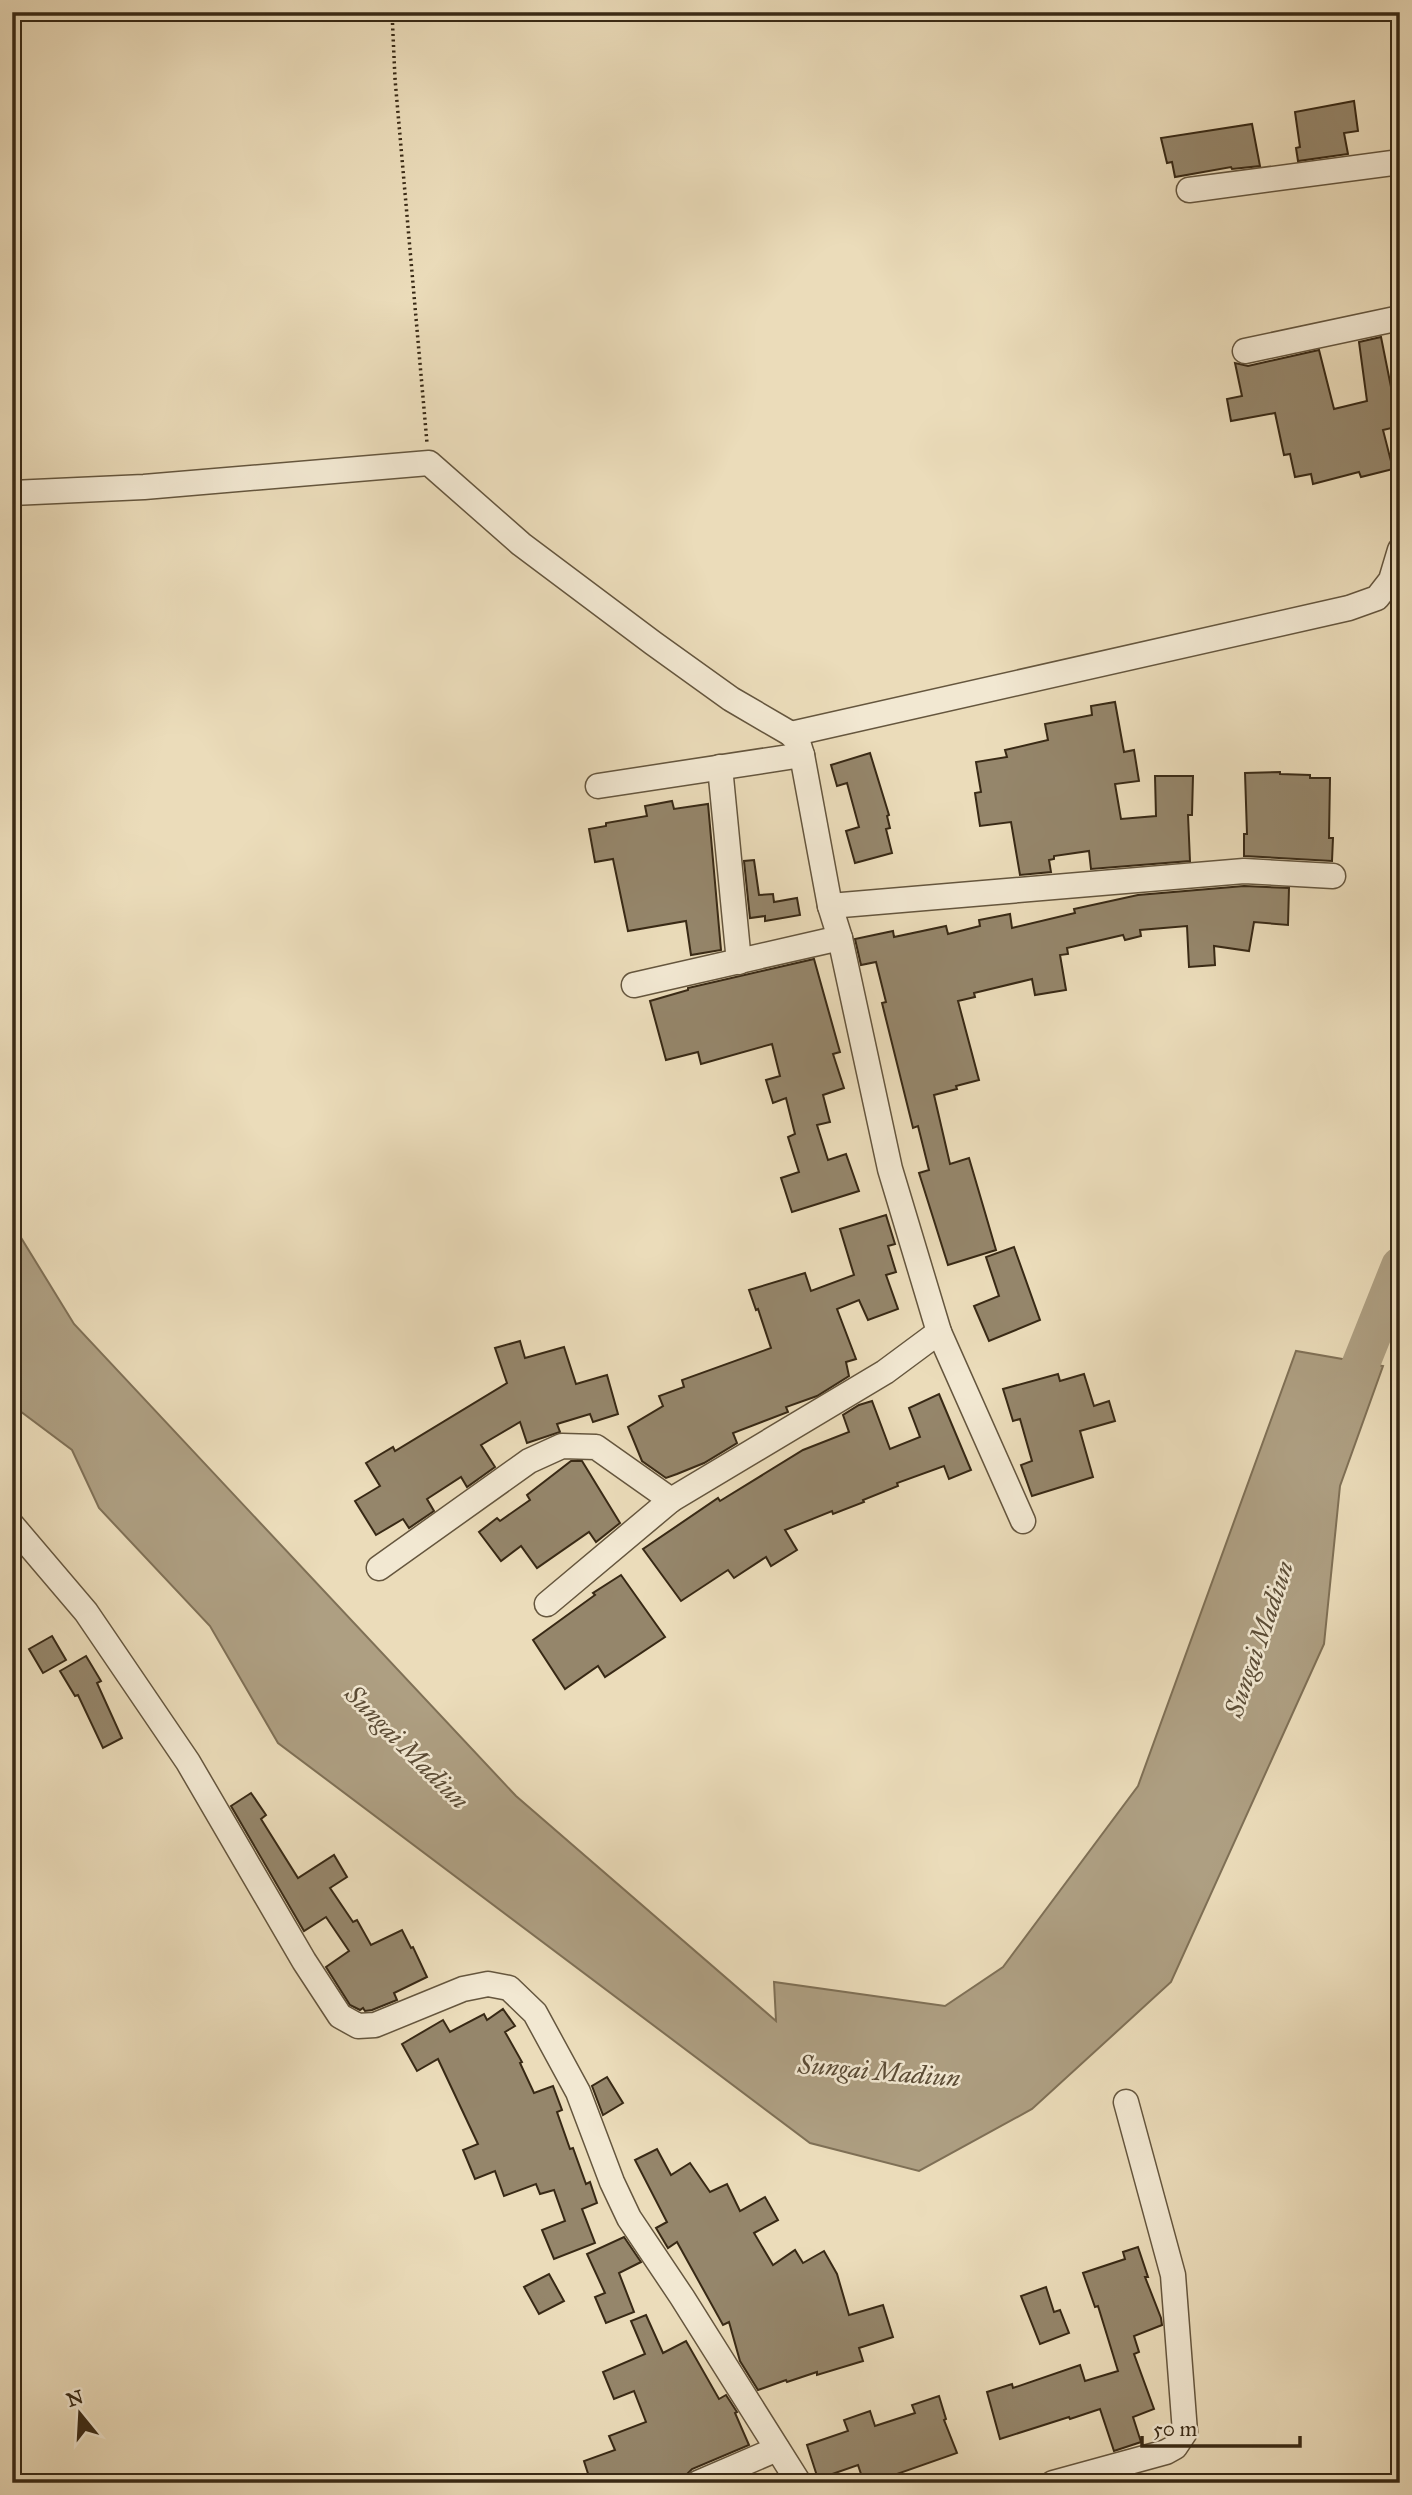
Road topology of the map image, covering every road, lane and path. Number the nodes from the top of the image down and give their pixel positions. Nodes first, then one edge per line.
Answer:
1 (391, 12) edge
2 (1400, 162) edge
3 (1189, 190) dead end
4 (1400, 318) edge
5 (1245, 351) dead end
6 (429, 463) junction
7 (12, 494) edge
8 (1400, 550) edge
9 (797, 744) junction
10 (720, 767) junction
11 (598, 786) dead end
12 (1333, 876) dead end
13 (830, 906) junction
14 (840, 938) junction
15 (739, 962) junction
16 (634, 985) dead end
17 (939, 1332) junction
18 (671, 1500) junction
19 (1023, 1521) dead end
20 (12, 1525) edge
21 (379, 1568) dead end
22 (547, 1604) dead end
23 (1126, 2102) dead end
24 (777, 2449) junction
25 (698, 2483) edge
26 (799, 2483) edge
27 (1053, 2483) edge

1 - 6 path
2 - 3 street
4 - 5 street
6 - 7 street
6 - 9 street
8 - 9 street
9 - 10 street
9 - 13 street
10 - 11 street
10 - 15 street
12 - 13 street
13 - 14 street
14 - 15 street
14 - 17 street
15 - 16 street
17 - 18 street
17 - 19 street
18 - 21 street
18 - 22 street
20 - 24 street
23 - 27 street
24 - 25 street
24 - 26 street

